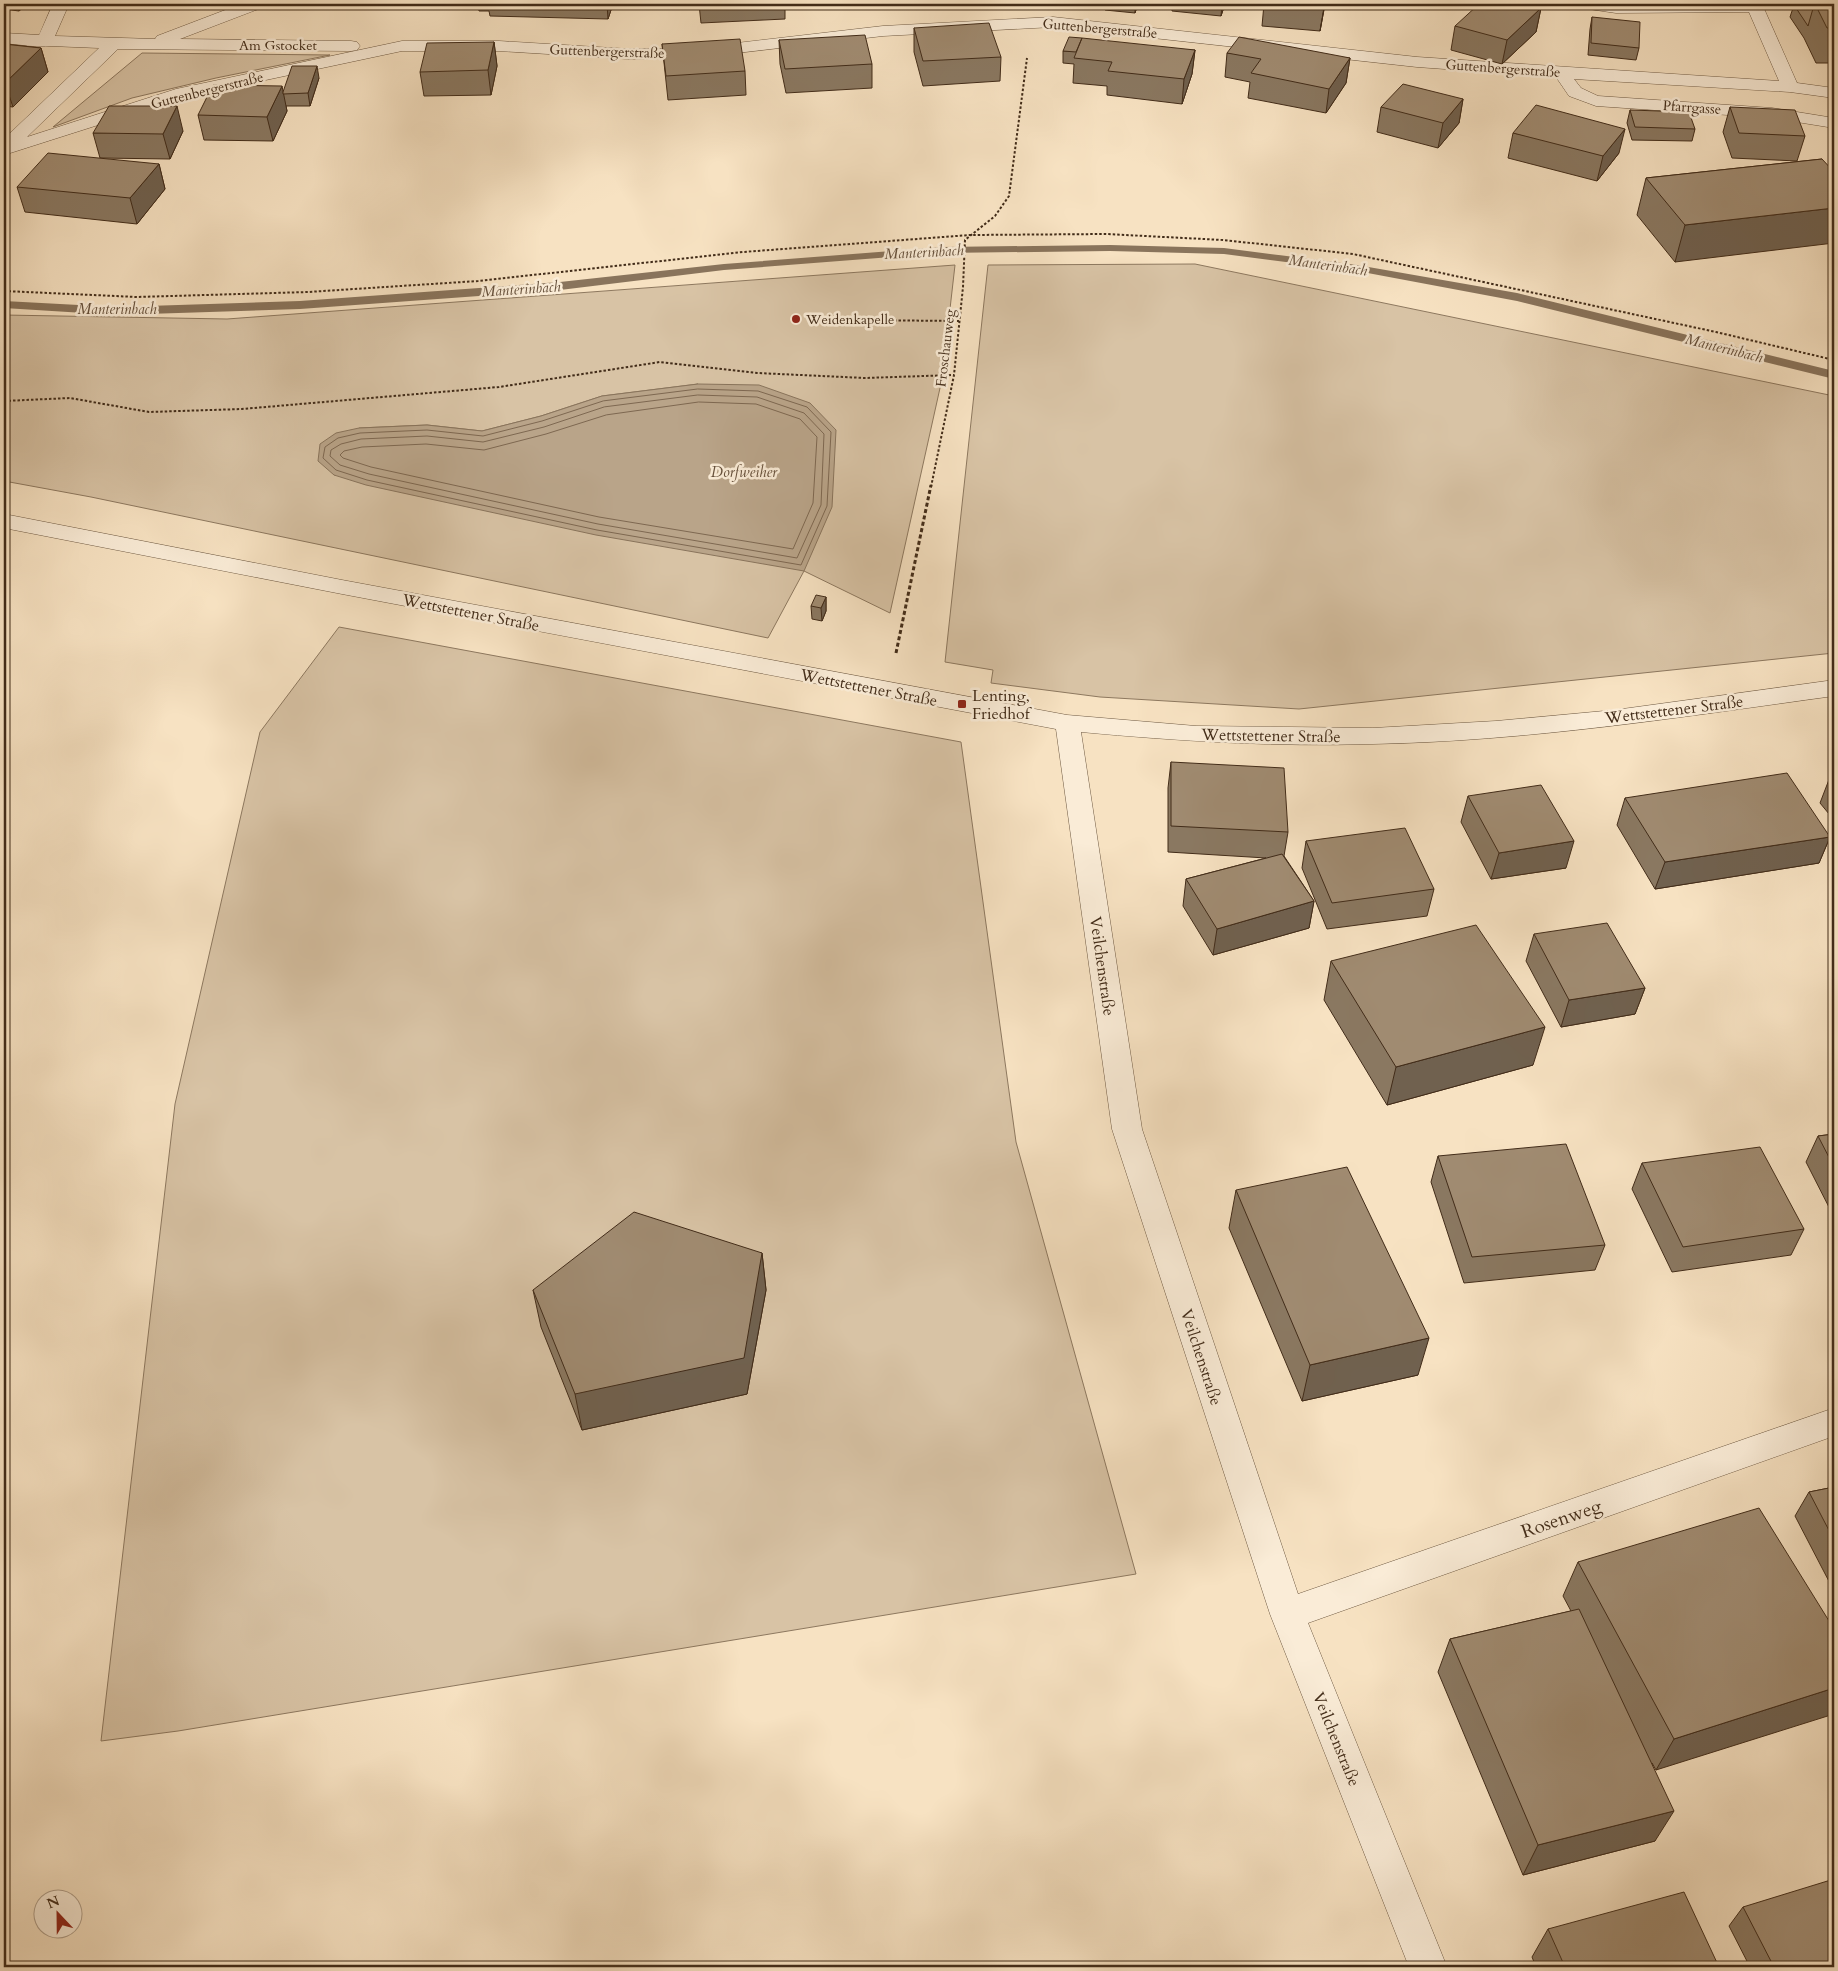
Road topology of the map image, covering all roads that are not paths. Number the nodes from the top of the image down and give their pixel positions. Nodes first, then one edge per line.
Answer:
1 (61, 4) edge
2 (255, 4) edge
3 (1059, 4) edge
4 (1588, 4) edge
5 (1755, 5) edge
6 (1053, 22) junction
7 (4, 38) edge
8 (44, 42) junction
9 (114, 44) junction
10 (154, 45) junction
11 (402, 46) junction
12 (1563, 72) junction
13 (1790, 87) junction
14 (1834, 93) edge
15 (1834, 123) edge
16 (4, 150) edge
17 (4, 520) edge
18 (1834, 688) edge
19 (1067, 723) junction
20 (1834, 1422) edge
21 (1287, 1614) junction
22 (1428, 1967) edge

1 - 8 street
2 - 10 street, Am Gstocket
3 - 6 street
4 - 5 street
5 - 13 street
6 - 11 street, Guttenbergerstraße
6 - 12 street, Guttenbergerstraße
7 - 8 street, Am Gstocket
8 - 9 street, Am Gstocket
9 - 10 street, Am Gstocket
9 - 16 street
10 - 11 street, Am Gstocket
11 - 16 street, Guttenbergerstraße
12 - 13 street, Guttenbergerstraße
12 - 15 street, Pfarrgasse
13 - 14 street, Guttenbergerstraße
17 - 19 street, Wettstettener Straße
18 - 19 street, Wettstettener Straße
19 - 21 street, Veilchenstraße
20 - 21 street, Rosenweg
21 - 22 street, Veilchenstraße

